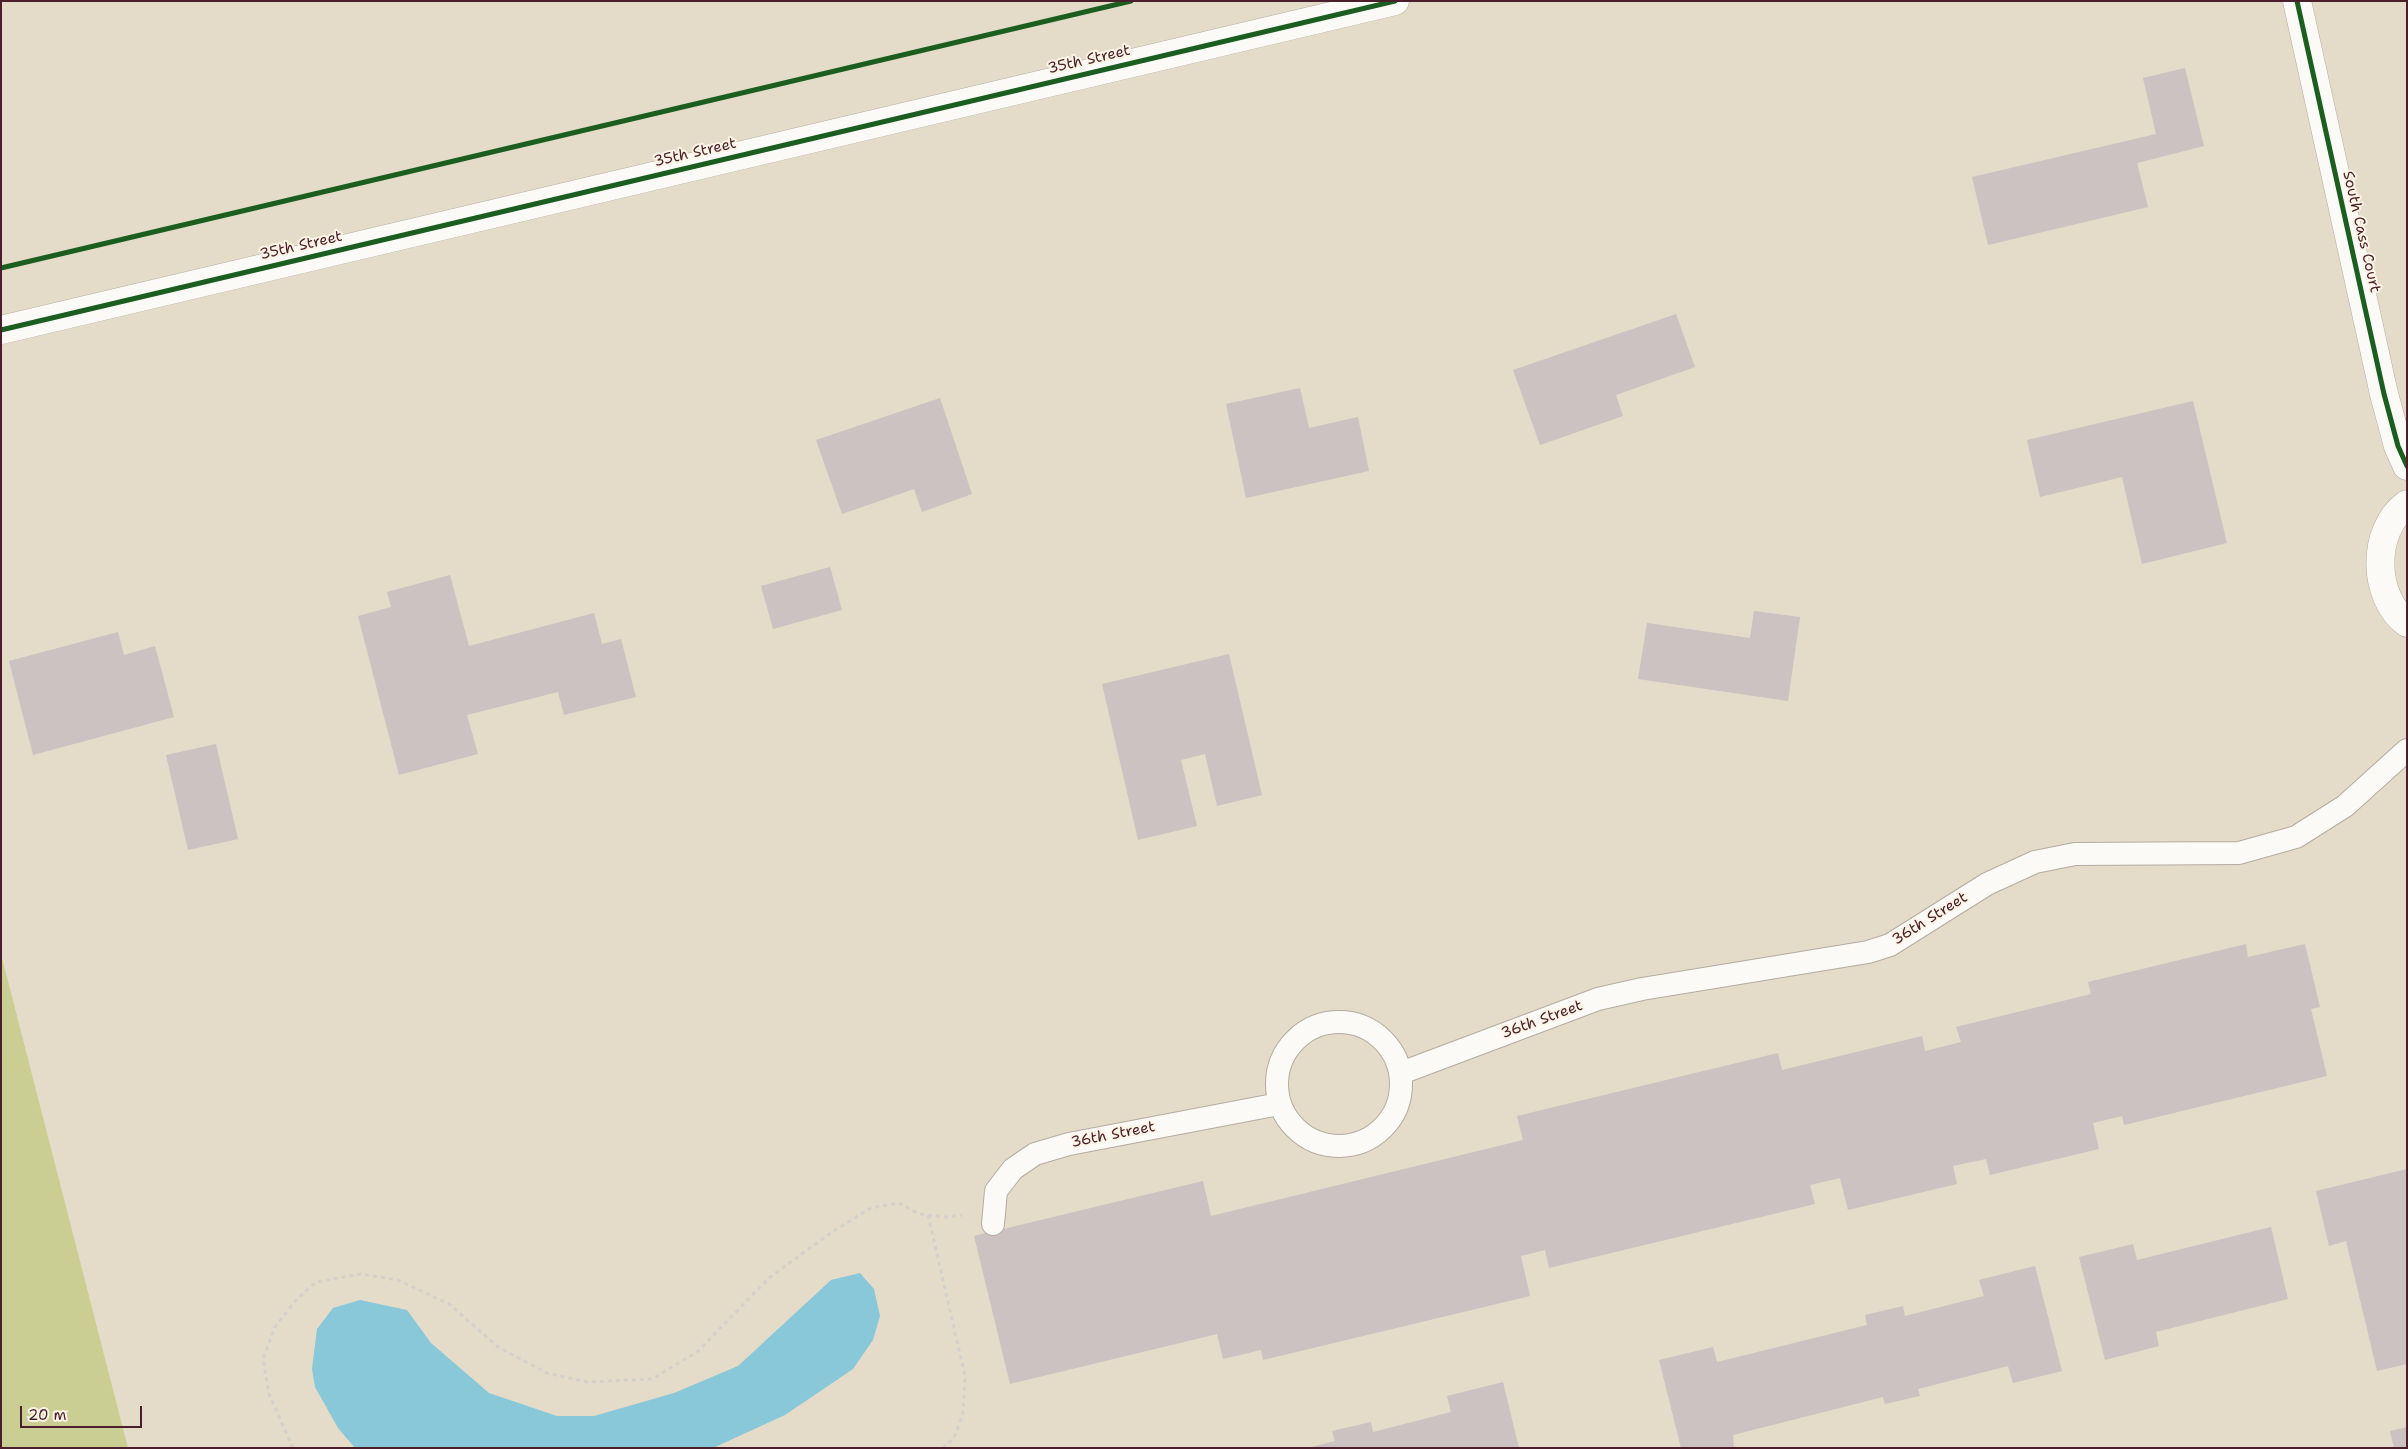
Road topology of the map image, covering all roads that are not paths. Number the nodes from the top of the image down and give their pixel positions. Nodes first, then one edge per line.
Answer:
1 (1395, 1) edge
2 (2297, 1) edge
3 (1, 330) edge
4 (2407, 466) edge
5 (2407, 504) edge
6 (2407, 623) edge
7 (2407, 750) edge
8 (1401, 1073) junction
9 (1279, 1104) junction
10 (993, 1224) dead end

1 - 3 street, 35th Street
2 - 4 street, South Cass Court
5 - 6 street
7 - 8 lane, 36th Street
8 - 9 lane
8 - 9 lane
9 - 10 lane, 36th Street

